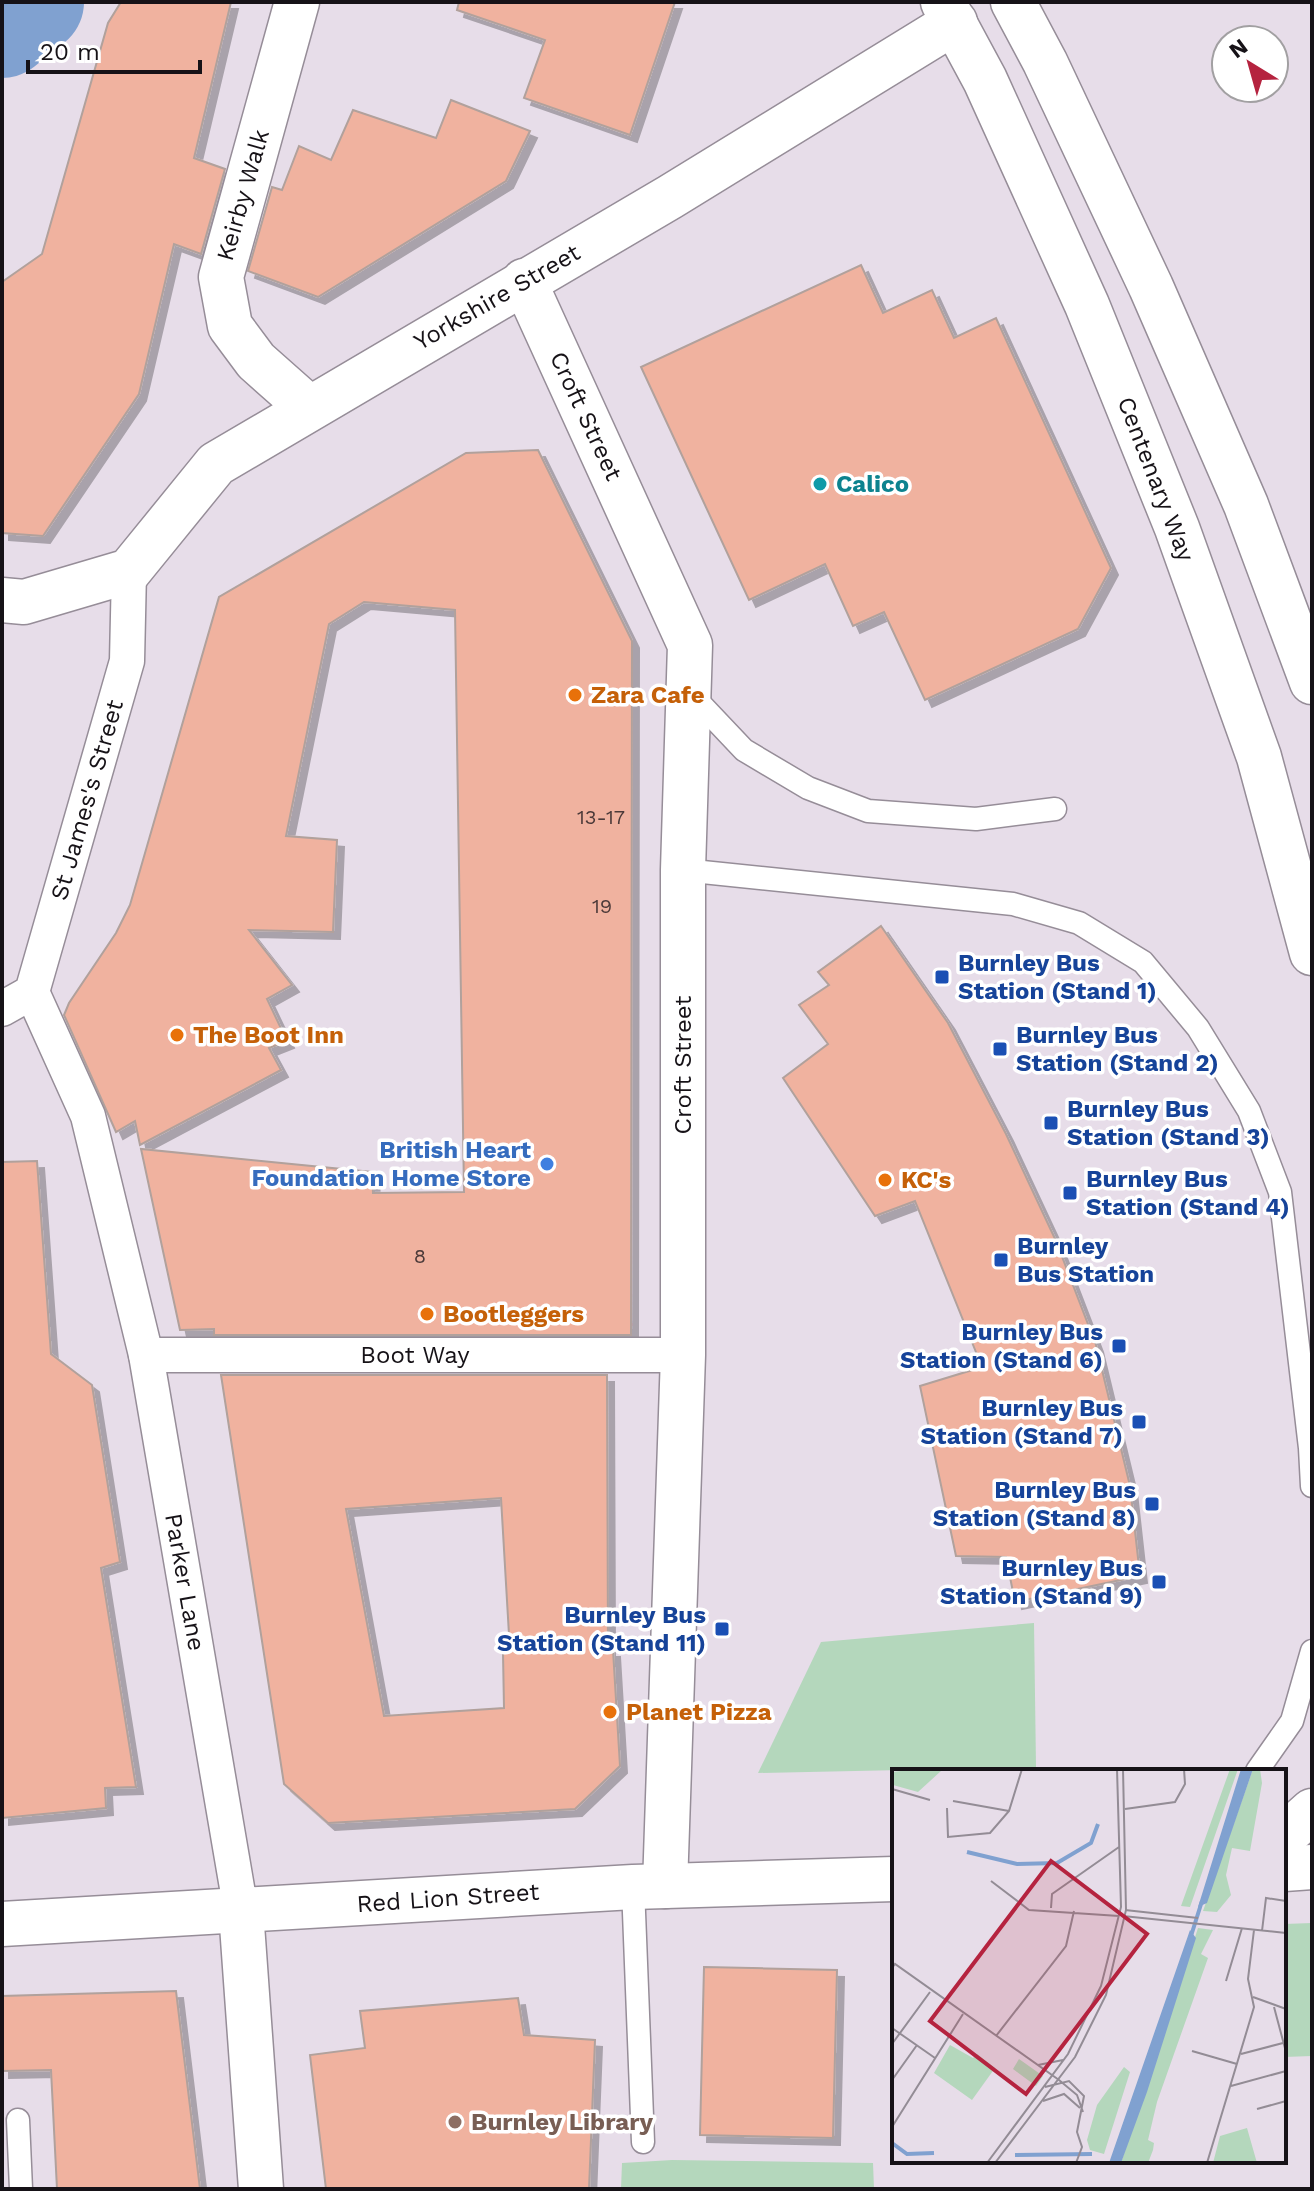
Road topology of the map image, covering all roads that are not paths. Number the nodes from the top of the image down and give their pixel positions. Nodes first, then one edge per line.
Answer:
1 (297, 2) edge
2 (1013, 2) edge
3 (963, 9) edge
4 (524, 281) junction
5 (309, 408) junction
6 (129, 571) junction
7 (13, 601) edge
8 (1312, 682) edge
9 (689, 692) junction
10 (1055, 809) dead end
11 (683, 870) junction
12 (1312, 953) edge
13 (32, 992) junction
14 (2, 1009) edge
15 (146, 1355) junction
16 (683, 1355) junction
17 (1312, 1486) edge
18 (1312, 1651) edge
19 (1258, 1769) edge
20 (1312, 1811) edge
21 (1286, 1834) edge
22 (1312, 1867) edge
23 (1286, 1869) edge
24 (892, 1879) edge
25 (649, 1886) junction
26 (241, 1911) junction
27 (2, 1924) edge
28 (18, 2120) dead end
29 (643, 2142) dead end
30 (21, 2189) edge
31 (261, 2189) edge

1 - 5 street, Keirby Walk
2 - 8 street
3 - 4 street, Yorkshire Street
3 - 12 street, Centenary Way
4 - 5 street, Yorkshire Street
4 - 9 street, Croft Street
5 - 6 street, Yorkshire Street
6 - 7 street
6 - 13 street, St James's Street
9 - 10 lane
9 - 11 street, Croft Street
11 - 16 street, Croft Street
11 - 17 lane
13 - 14 street
13 - 15 street, Parker Lane
15 - 16 street, Boot Way
15 - 26 street, Parker Lane
16 - 25 street, Croft Street
18 - 19 lane
20 - 21 street
22 - 23 street
24 - 25 street, Red Lion Street
25 - 26 street, Red Lion Street
25 - 29 lane
26 - 27 street, Red Lion Street
26 - 31 street, Parker Lane
28 - 30 lane

